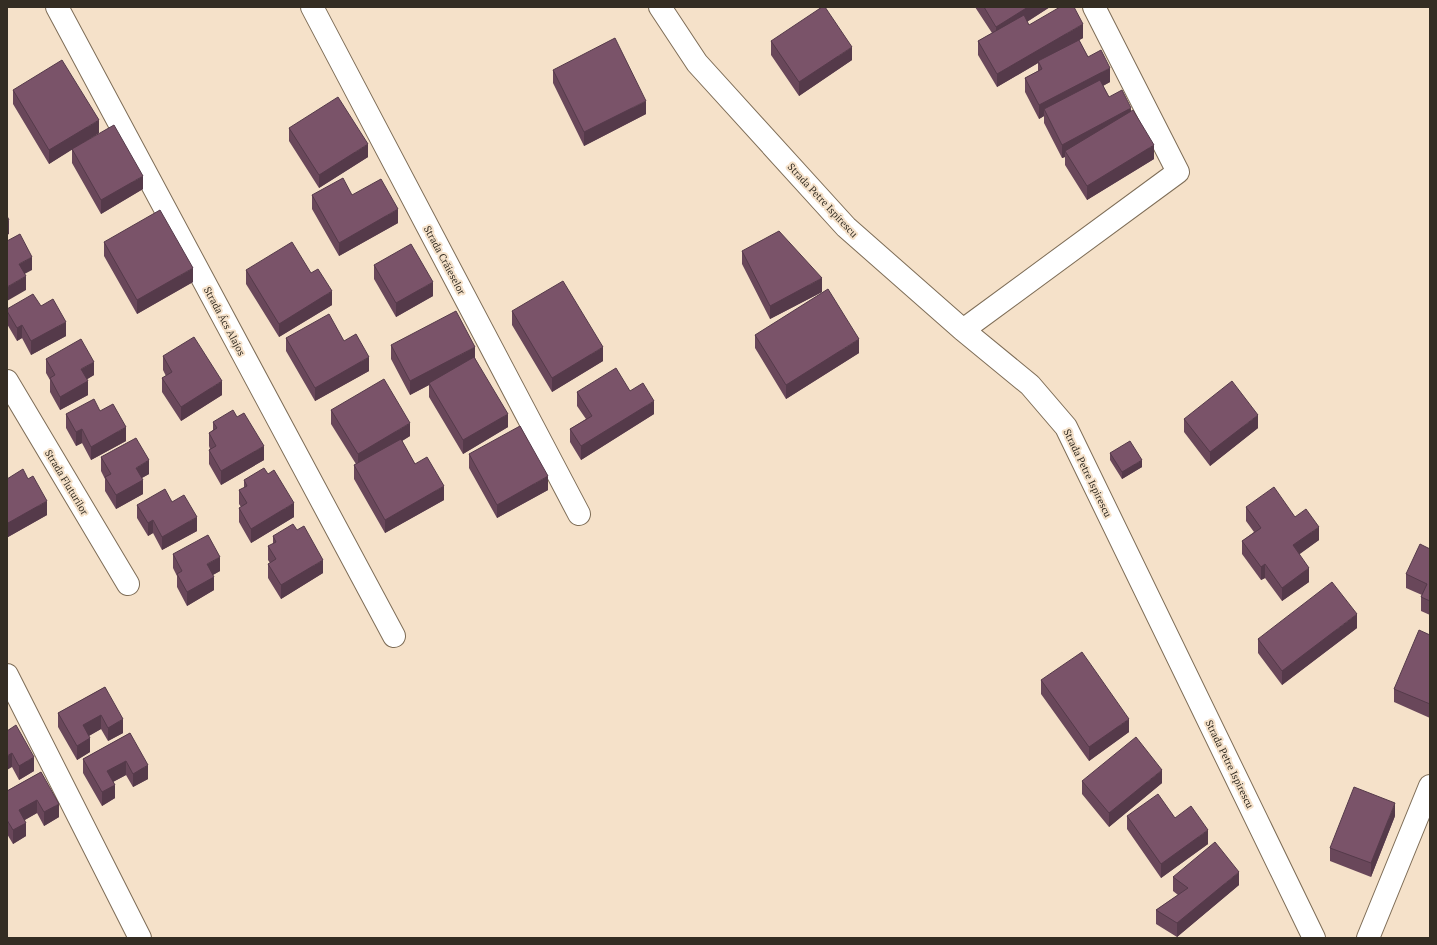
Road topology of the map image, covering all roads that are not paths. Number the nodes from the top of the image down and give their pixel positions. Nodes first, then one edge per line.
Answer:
1 (57, 7) edge
2 (312, 7) edge
3 (660, 7) edge
4 (1094, 7) edge
5 (963, 330) junction
6 (7, 381) edge
7 (579, 514) dead end
8 (128, 584) dead end
9 (394, 636) dead end
10 (7, 675) edge
11 (1430, 786) edge
12 (140, 938) edge
13 (1314, 938) edge
14 (1368, 938) edge

1 - 9 street, Strada Ács Alajos
2 - 7 street, Strada Crăieselor
3 - 5 street, Strada Petre Ispirescu
4 - 5 street
5 - 13 street, Strada Petre Ispirescu
6 - 8 street, Strada Fluturilor
10 - 12 street
11 - 14 street

